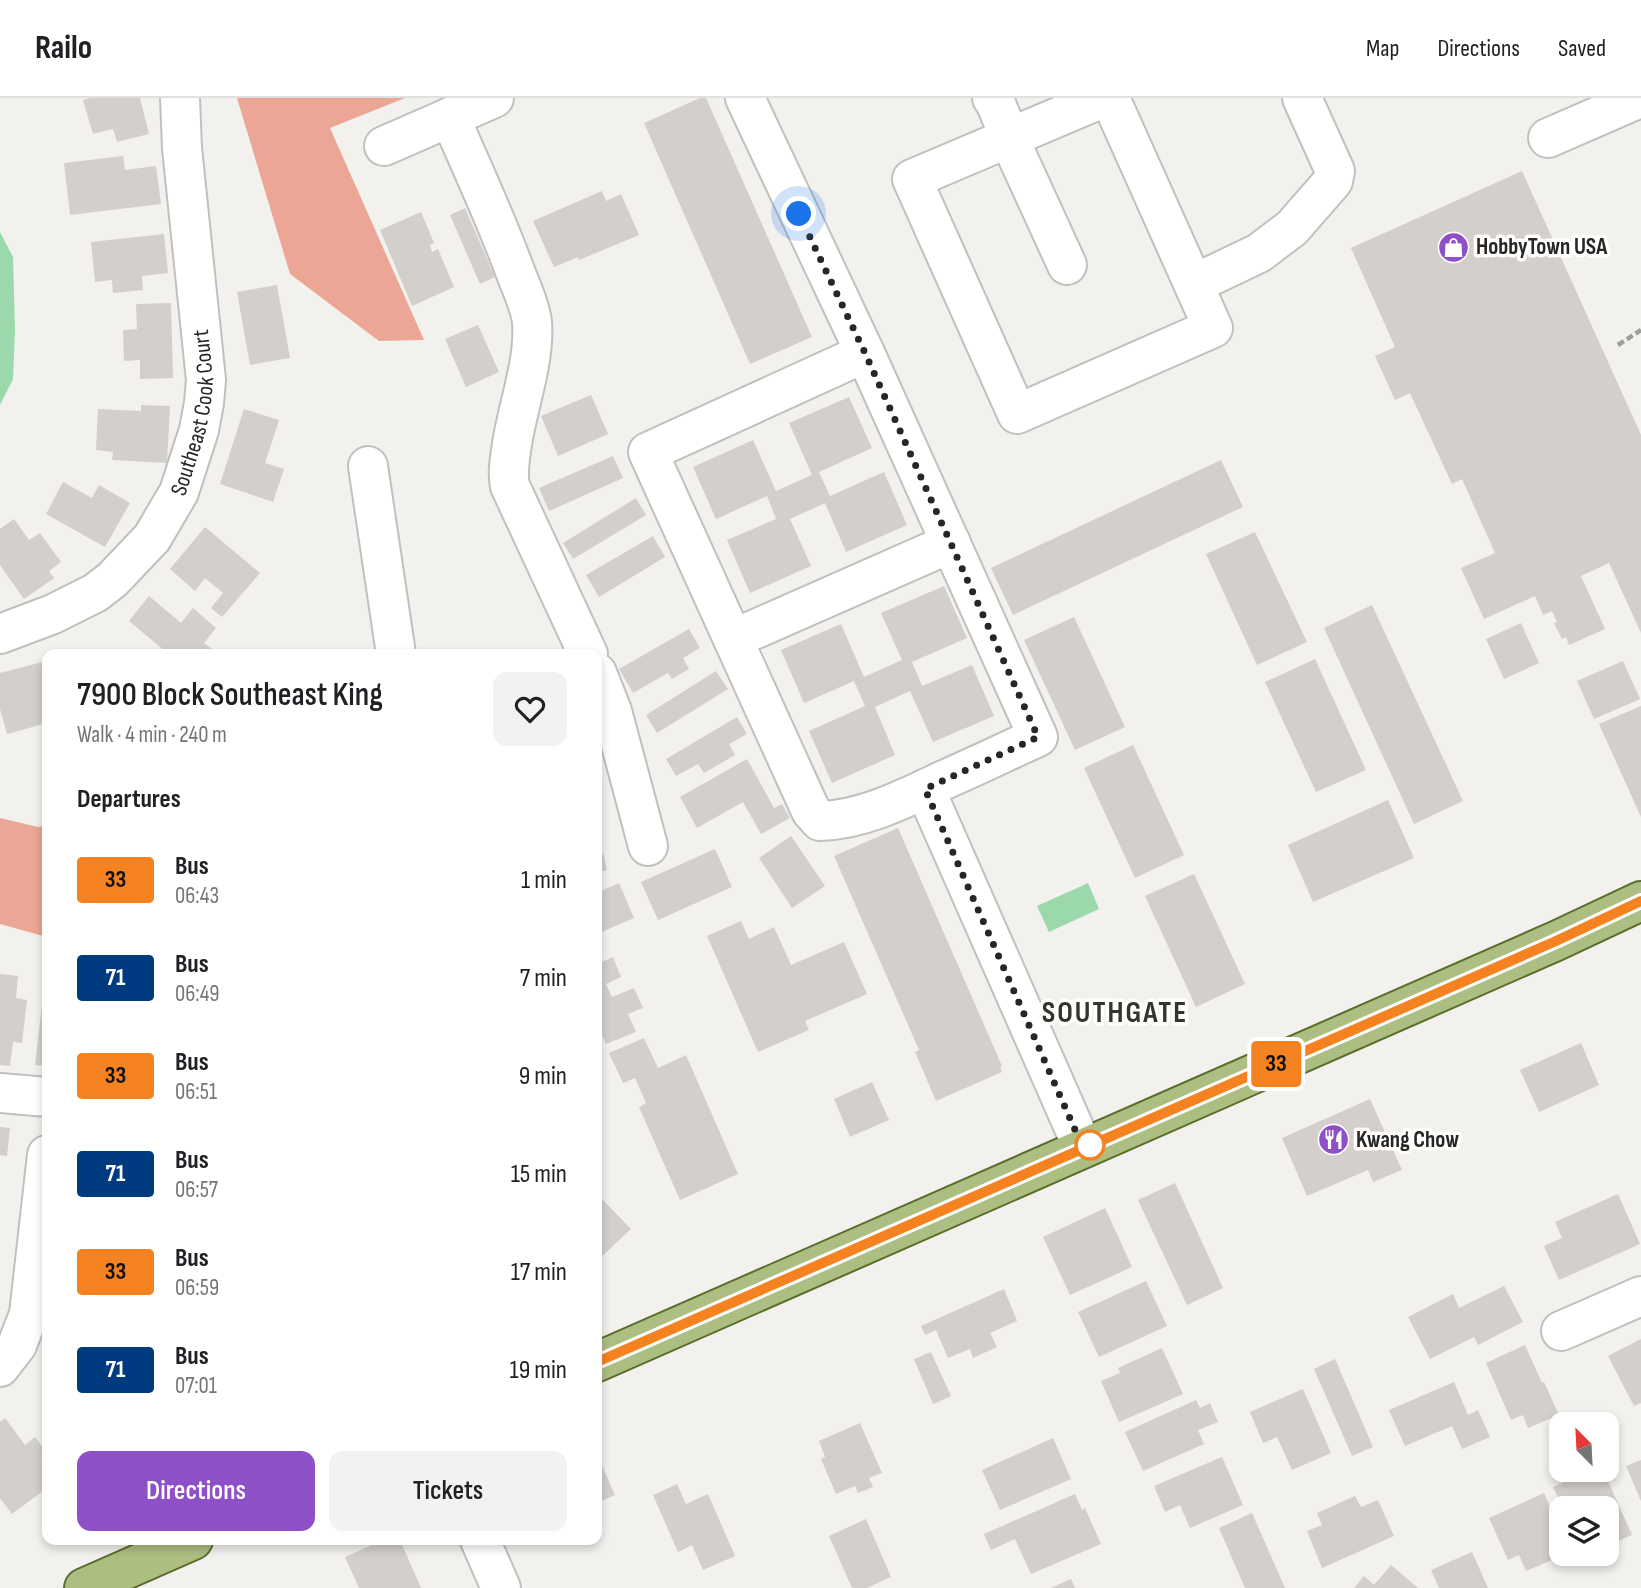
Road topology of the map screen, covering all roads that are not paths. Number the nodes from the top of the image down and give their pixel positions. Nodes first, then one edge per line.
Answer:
1 (180, 98) edge
2 (492, 98) edge
3 (745, 98) edge
4 (992, 98) edge
5 (1103, 98) edge
6 (1110, 98) edge
7 (1301, 98) edge
8 (1640, 98) edge
9 (450, 117) junction
10 (1010, 136) junction
11 (1548, 138) dead end
12 (384, 146) dead end
13 (1068, 265) dead end
14 (1194, 285) junction
15 (865, 353) junction
16 (368, 466) dead end
17 (951, 543) junction
18 (0, 634) edge
19 (733, 639) junction
20 (395, 649) edge
21 (586, 649) edge
22 (602, 686) edge
23 (925, 789) junction
24 (648, 846) dead end
25 (1641, 901) edge
26 (0, 1093) edge
27 (42, 1097) edge
28 (1083, 1148) junction
29 (42, 1199) edge
30 (1641, 1296) edge
31 (1561, 1331) dead end
32 (602, 1360) edge
33 (0, 1367) edge
34 (181, 1545) edge
35 (482, 1545) edge
36 (84, 1588) edge
37 (501, 1588) edge

1 - 18 street, Southeast Cook Court
2 - 9 street
3 - 15 street
4 - 10 street
5 - 10 street
6 - 14 street
7 - 14 street
8 - 11 street
9 - 12 street
9 - 21 street
10 - 13 street
10 - 14 street
15 - 17 street
15 - 19 street
16 - 20 street
17 - 19 street
17 - 23 street
19 - 23 street
22 - 24 street
23 - 28 street
25 - 28 main road
26 - 27 street
28 - 32 main road
29 - 33 street
30 - 31 street
34 - 36 main road
35 - 37 street

